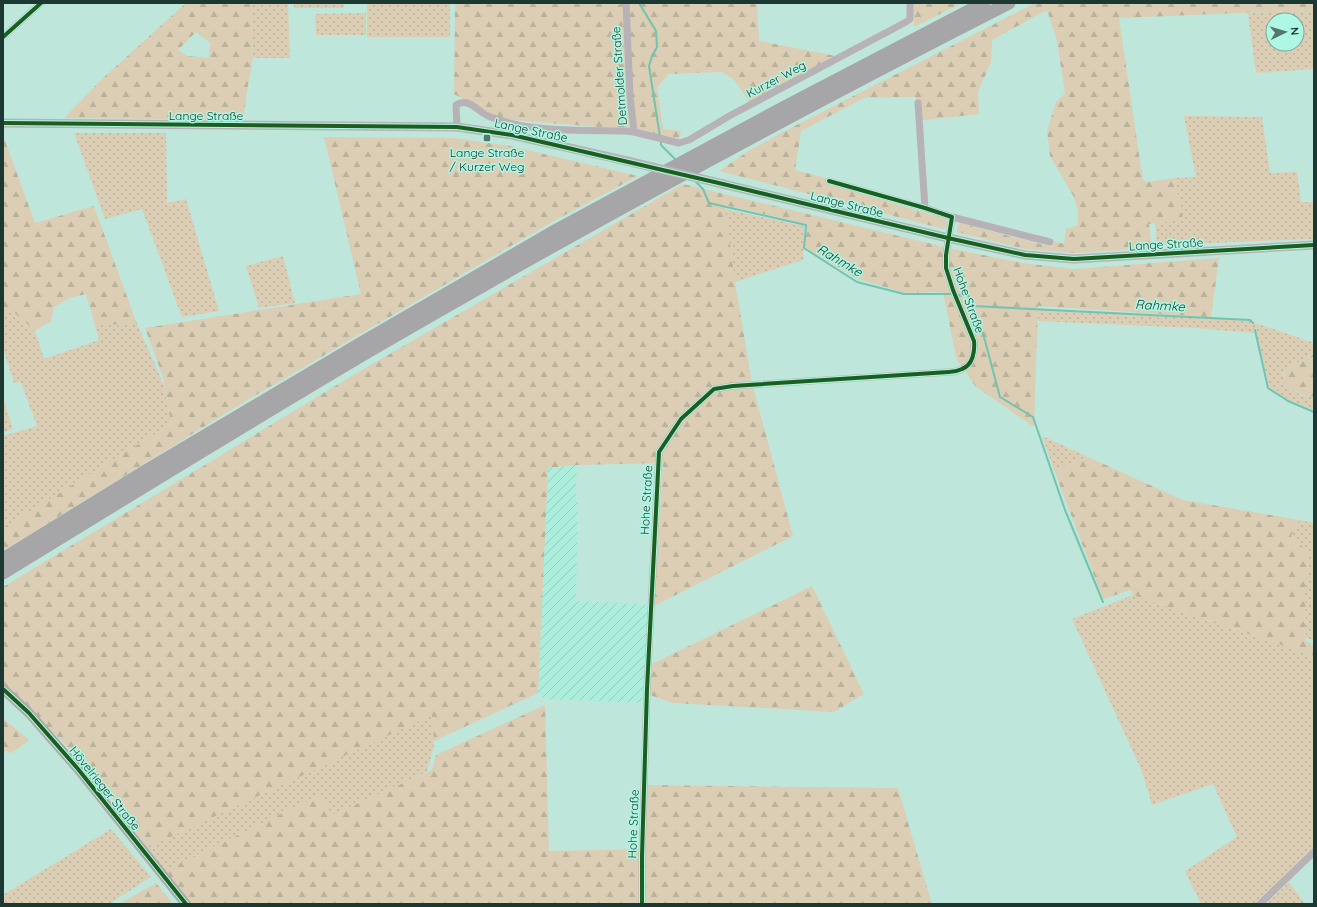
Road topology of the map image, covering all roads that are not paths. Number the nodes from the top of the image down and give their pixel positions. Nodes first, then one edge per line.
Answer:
1 (41, 3) edge
2 (626, 3) edge
3 (910, 3) edge
4 (984, 3) edge
5 (1009, 3) edge
6 (3, 38) edge
7 (918, 103) dead end
8 (3, 124) edge
9 (456, 127) junction
10 (634, 132) junction
11 (681, 169) junction
12 (829, 181) dead end
13 (926, 208) junction
14 (952, 217) junction
15 (948, 238) junction
16 (1050, 242) dead end
17 (1314, 245) edge
18 (3, 559) edge
19 (3, 573) edge
20 (3, 689) edge
21 (1314, 852) edge
22 (186, 904) edge
23 (642, 904) edge
24 (1260, 904) edge

1 - 6 street
2 - 10 street, Detmolder Straße
3 - 10 street, Kurzer Weg
4 - 11 highway
5 - 11 highway
7 - 13 street
8 - 9 street, Lange Straße
9 - 10 street, Detmolder Straße
9 - 15 street, Lange Straße, bridge
11 - 18 highway
11 - 19 highway
12 - 13 street, Lange Straße
13 - 14 street, Lange Straße
14 - 15 street
14 - 16 street, Lange Straße
15 - 17 street, Lange Straße
15 - 23 street, Hohe Straße
20 - 22 main road, Hövelrieger Straße
21 - 24 street

